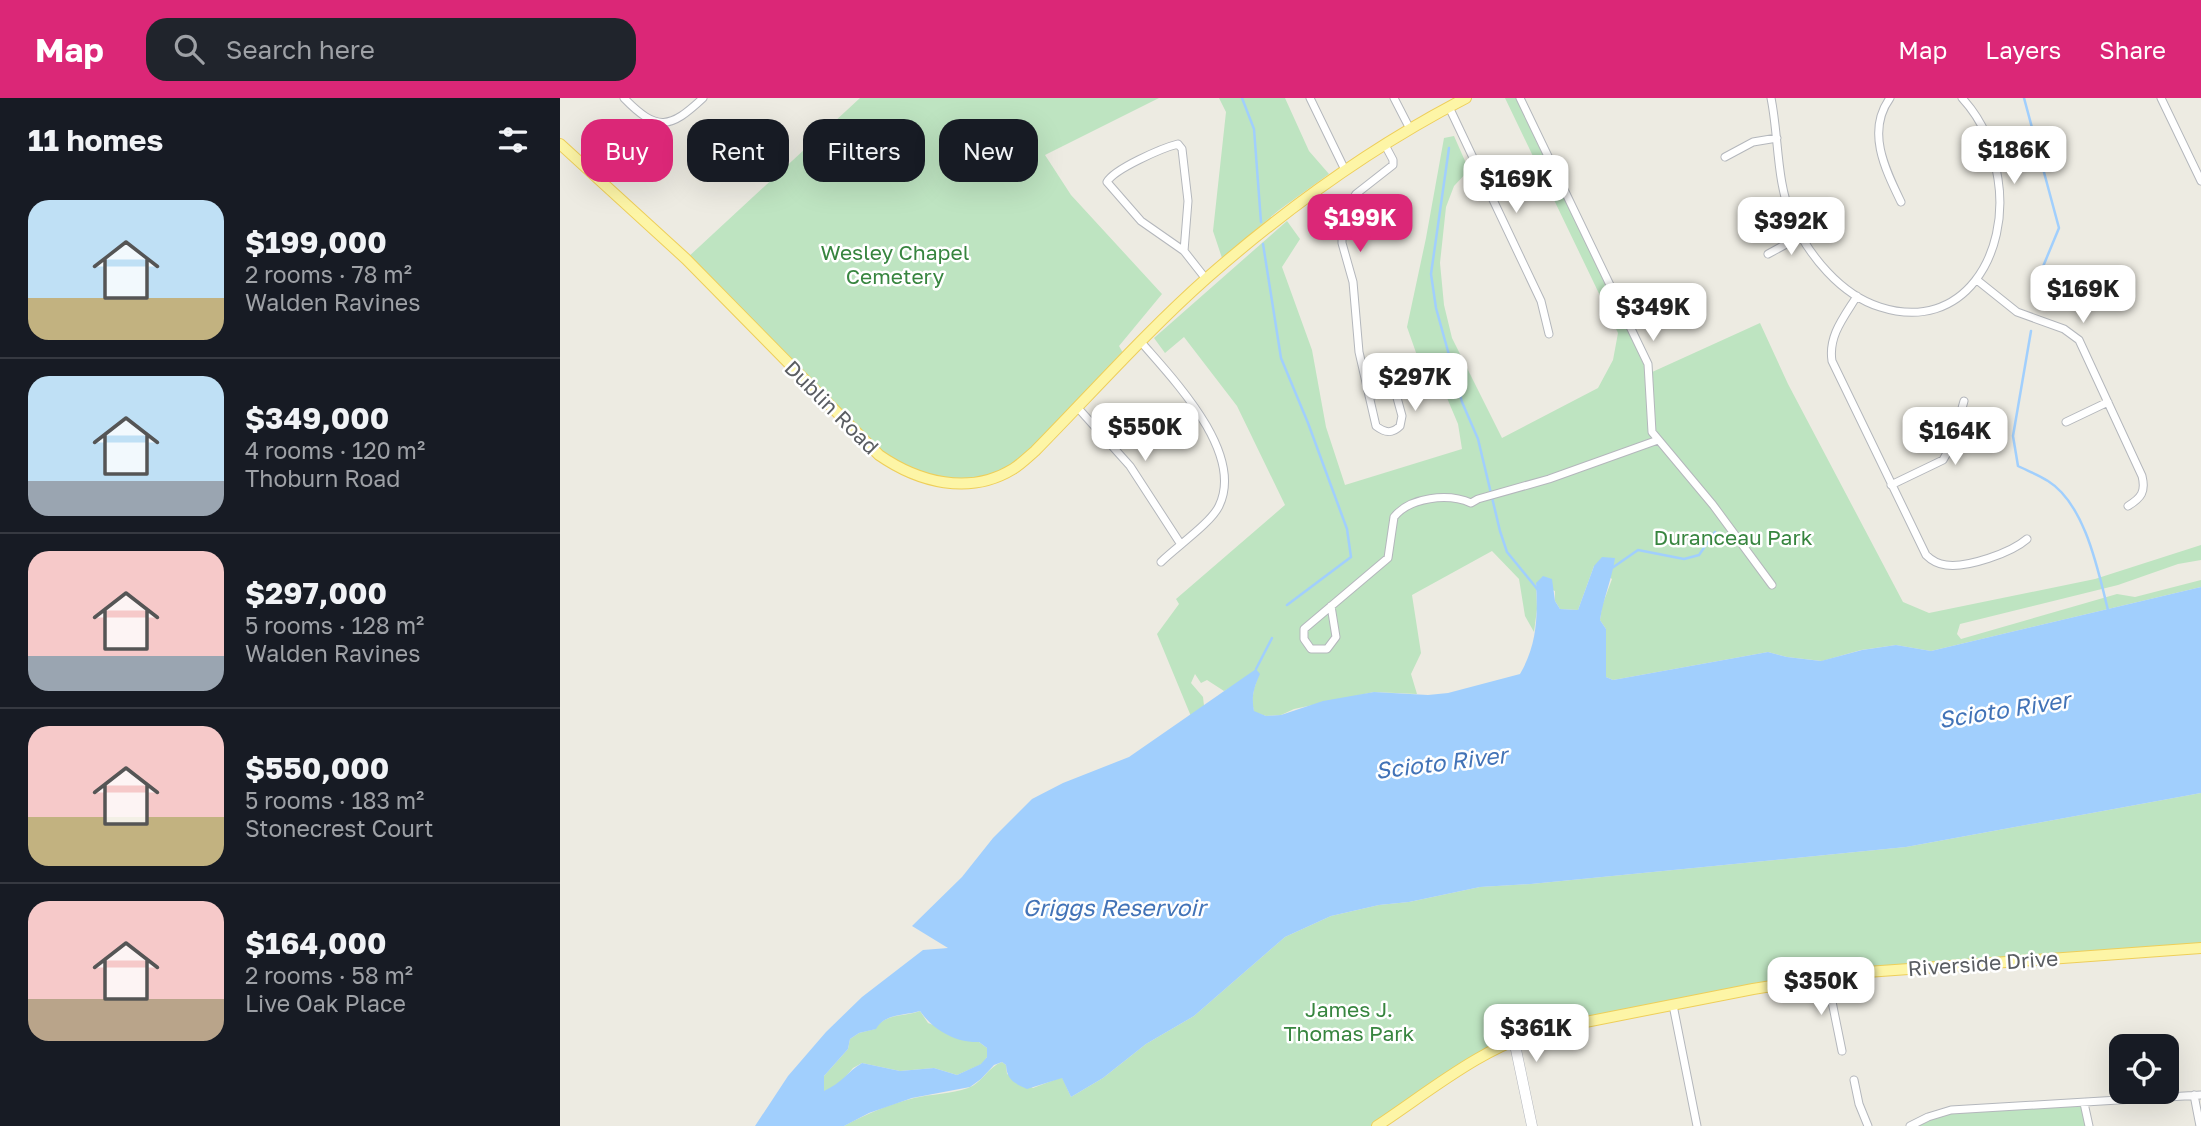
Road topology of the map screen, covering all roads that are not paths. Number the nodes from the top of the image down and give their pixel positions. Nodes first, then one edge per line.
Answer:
1 (624, 98) edge
2 (703, 98) edge
3 (1310, 98) edge
4 (1394, 98) edge
5 (1466, 98) edge
6 (1520, 98) edge
7 (1771, 98) edge
8 (1891, 98) edge
9 (1962, 98) edge
10 (2161, 98) edge
11 (1448, 107) junction
12 (1410, 129) junction
13 (1777, 138) junction
14 (560, 144) edge
15 (1385, 145) junction
16 (1725, 157) dead end
17 (1345, 170) junction
18 (2201, 181) edge
19 (1901, 202) dead end
20 (1801, 236) junction
21 (1184, 251) junction
22 (1768, 254) dead end
23 (1206, 279) junction
24 (1977, 280) junction
25 (1857, 296) junction
26 (1549, 334) dead end
27 (1141, 342) junction
28 (1369, 396) junction
29 (1964, 401) dead end
30 (2108, 402) junction
31 (1078, 408) junction
32 (2066, 422) dead end
33 (1658, 440) junction
34 (1891, 485) junction
35 (2128, 506) dead end
36 (2027, 539) dead end
37 (1180, 543) junction
38 (1161, 562) dead end
39 (1772, 585) dead end
40 (1331, 606) junction
41 (2201, 948) edge
42 (1827, 977) junction
43 (1673, 1005) junction
44 (1514, 1040) junction
45 (1842, 1051) dead end
46 (1854, 1080) dead end
47 (2198, 1095) edge
48 (2084, 1103) junction
49 (1377, 1126) edge
50 (1532, 1126) edge
51 (1697, 1126) edge
52 (1868, 1126) edge
53 (1910, 1126) edge
54 (2089, 1126) edge
55 (2200, 1126) edge

1 - 2 street
3 - 17 street
4 - 12 street
5 - 11 main road, Dublin Road
6 - 33 street
7 - 13 street
8 - 19 street
9 - 24 street
10 - 18 street
11 - 12 main road, Dublin Road
11 - 26 street
12 - 15 main road, Dublin Road
13 - 16 street
13 - 20 street
14 - 31 main road, Dublin Road
15 - 17 main road, Dublin Road
15 - 28 street
17 - 23 main road, Dublin Road
20 - 22 street
20 - 25 street
21 - 21 street
21 - 23 street
23 - 27 main road, Dublin Road
24 - 25 street
24 - 30 street
25 - 34 street
27 - 31 main road, Dublin Road
27 - 37 street
28 - 28 street
29 - 34 street
30 - 32 street
30 - 35 street
31 - 37 street
33 - 39 street
33 - 40 street
34 - 36 street
37 - 38 street
40 - 40 street
41 - 42 main road, Riverside Drive
42 - 43 main road, Riverside Drive
42 - 45 street
43 - 44 main road, Riverside Drive
43 - 51 street
44 - 49 main road, Riverside Drive
44 - 50 main road
46 - 52 street
47 - 48 street
47 - 55 street
48 - 53 street
48 - 54 street

